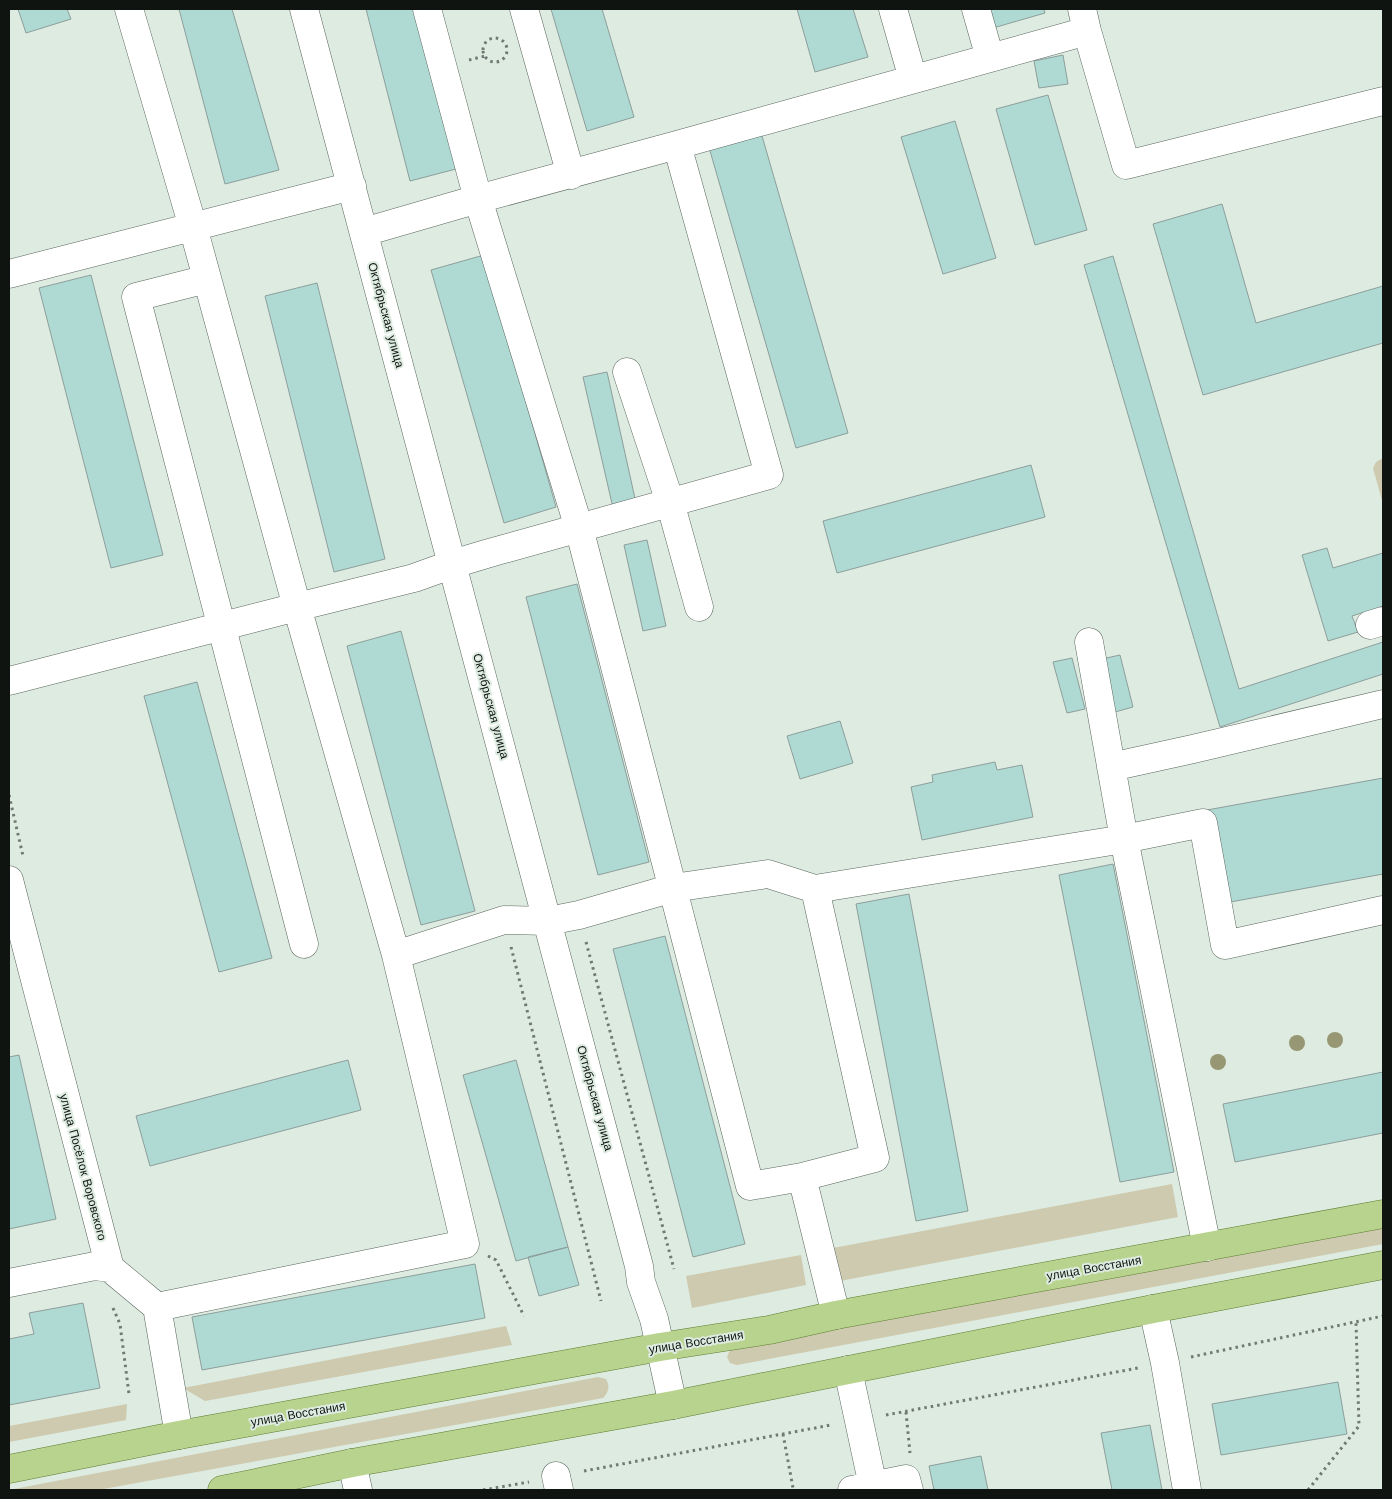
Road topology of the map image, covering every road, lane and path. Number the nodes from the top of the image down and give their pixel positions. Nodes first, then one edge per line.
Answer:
1 (129, 9) edge
2 (304, 9) edge
3 (427, 9) edge
4 (524, 9) edge
5 (893, 9) edge
6 (976, 9) edge
7 (1084, 20) edge
8 (485, 56) joint
9 (990, 58) junction
10 (913, 79) junction
11 (1383, 101) edge
12 (677, 145) junction
13 (571, 175) junction
14 (352, 186) junction
15 (478, 199) junction
16 (193, 227) junction
17 (364, 232) junction
18 (9, 274) edge
19 (207, 279) junction
20 (627, 372) dead end
21 (670, 502) junction
22 (579, 528) junction
23 (453, 564) junction
24 (297, 607) junction
25 (699, 607) dead end
26 (220, 626) junction
27 (1089, 642) dead end
28 (9, 681) edge
29 (1383, 704) edge
30 (1111, 767) junction
31 (1124, 839) junction
32 (9, 880) edge
33 (674, 888) junction
34 (814, 889) junction
35 (1383, 910) edge
36 (578, 915) junction
37 (504, 920) junction
38 (548, 921) junction
39 (16, 943) edge
40 (304, 944) dead end
41 (396, 955) junction
42 (802, 1177) junction
43 (1383, 1214) edge
44 (466, 1244) junction
45 (1207, 1247) junction
46 (1383, 1265) edge
47 (110, 1268) junction
48 (674, 1268) dead end
49 (9, 1283) edge
50 (601, 1301) dead end
51 (156, 1307) junction
52 (113, 1308) dead end
53 (1153, 1309) junction
54 (836, 1315) junction
55 (524, 1316) dead end
56 (1383, 1316) edge
57 (1356, 1322) junction
58 (660, 1347) junction
59 (1165, 1363) junction
60 (848, 1370) junction
61 (129, 1394) dead end
62 (673, 1405) junction
63 (906, 1412) junction
64 (858, 1420) junction
65 (783, 1434) junction
66 (179, 1435) junction
67 (352, 1463) junction
68 (9, 1469) edge
69 (557, 1483) edge
70 (908, 1484) edge
71 (793, 1488) dead end
72 (862, 1488) edge
73 (225, 1490) edge
74 (358, 1490) edge
75 (483, 1490) edge
76 (1187, 1490) edge
77 (1308, 1490) edge

1 - 16 street
2 - 14 street, Октябрьская улица
3 - 15 street
4 - 13 street
5 - 10 street
6 - 9 street
7 - 9 street
7 - 11 street
8 - 8 path
9 - 10 street
10 - 12 street
12 - 13 street
12 - 21 street
13 - 15 street
14 - 16 street
14 - 17 street, Октябрьская улица
15 - 17 street
15 - 22 street
16 - 18 street
16 - 19 street
17 - 23 street, Октябрьская улица
19 - 24 street
19 - 26 street
20 - 21 street
21 - 22 street
21 - 25 street
22 - 23 street
22 - 33 street
23 - 24 street
23 - 38 street, Октябрьская улица
24 - 26 street
24 - 41 street
26 - 28 street
26 - 40 street
27 - 30 street
29 - 30 street
30 - 31 street
31 - 34 street
31 - 35 street
31 - 45 street
32 - 39 street, улица Посёлок Воровского
33 - 34 street
33 - 36 street
33 - 42 street
34 - 42 street
36 - 38 street
36 - 48 path
37 - 38 street
37 - 41 street
37 - 50 path
38 - 58 street, Октябрьская улица
39 - 47 street, улица Посёлок Воровского
41 - 44 street
42 - 54 street
43 - 45 main road, улица Восстания
44 - 51 street
44 - 55 path
45 - 54 main road, улица Восстания
46 - 53 main road
47 - 49 street
47 - 51 street
51 - 66 street
52 - 61 path
53 - 59 street
53 - 60 main road
54 - 58 main road, улица Восстания
56 - 57 path
57 - 59 path
57 - 77 path
58 - 62 street, Октябрьская улица
58 - 66 main road, улица Восстания
59 - 63 path
59 - 76 street
60 - 62 main road
60 - 64 street
62 - 67 main road
63 - 64 path
63 - 70 path
64 - 65 path
64 - 72 street
65 - 69 path
65 - 71 path
66 - 68 main road, улица Восстания
67 - 73 main road
67 - 74 street
69 - 75 path
70 - 72 street

